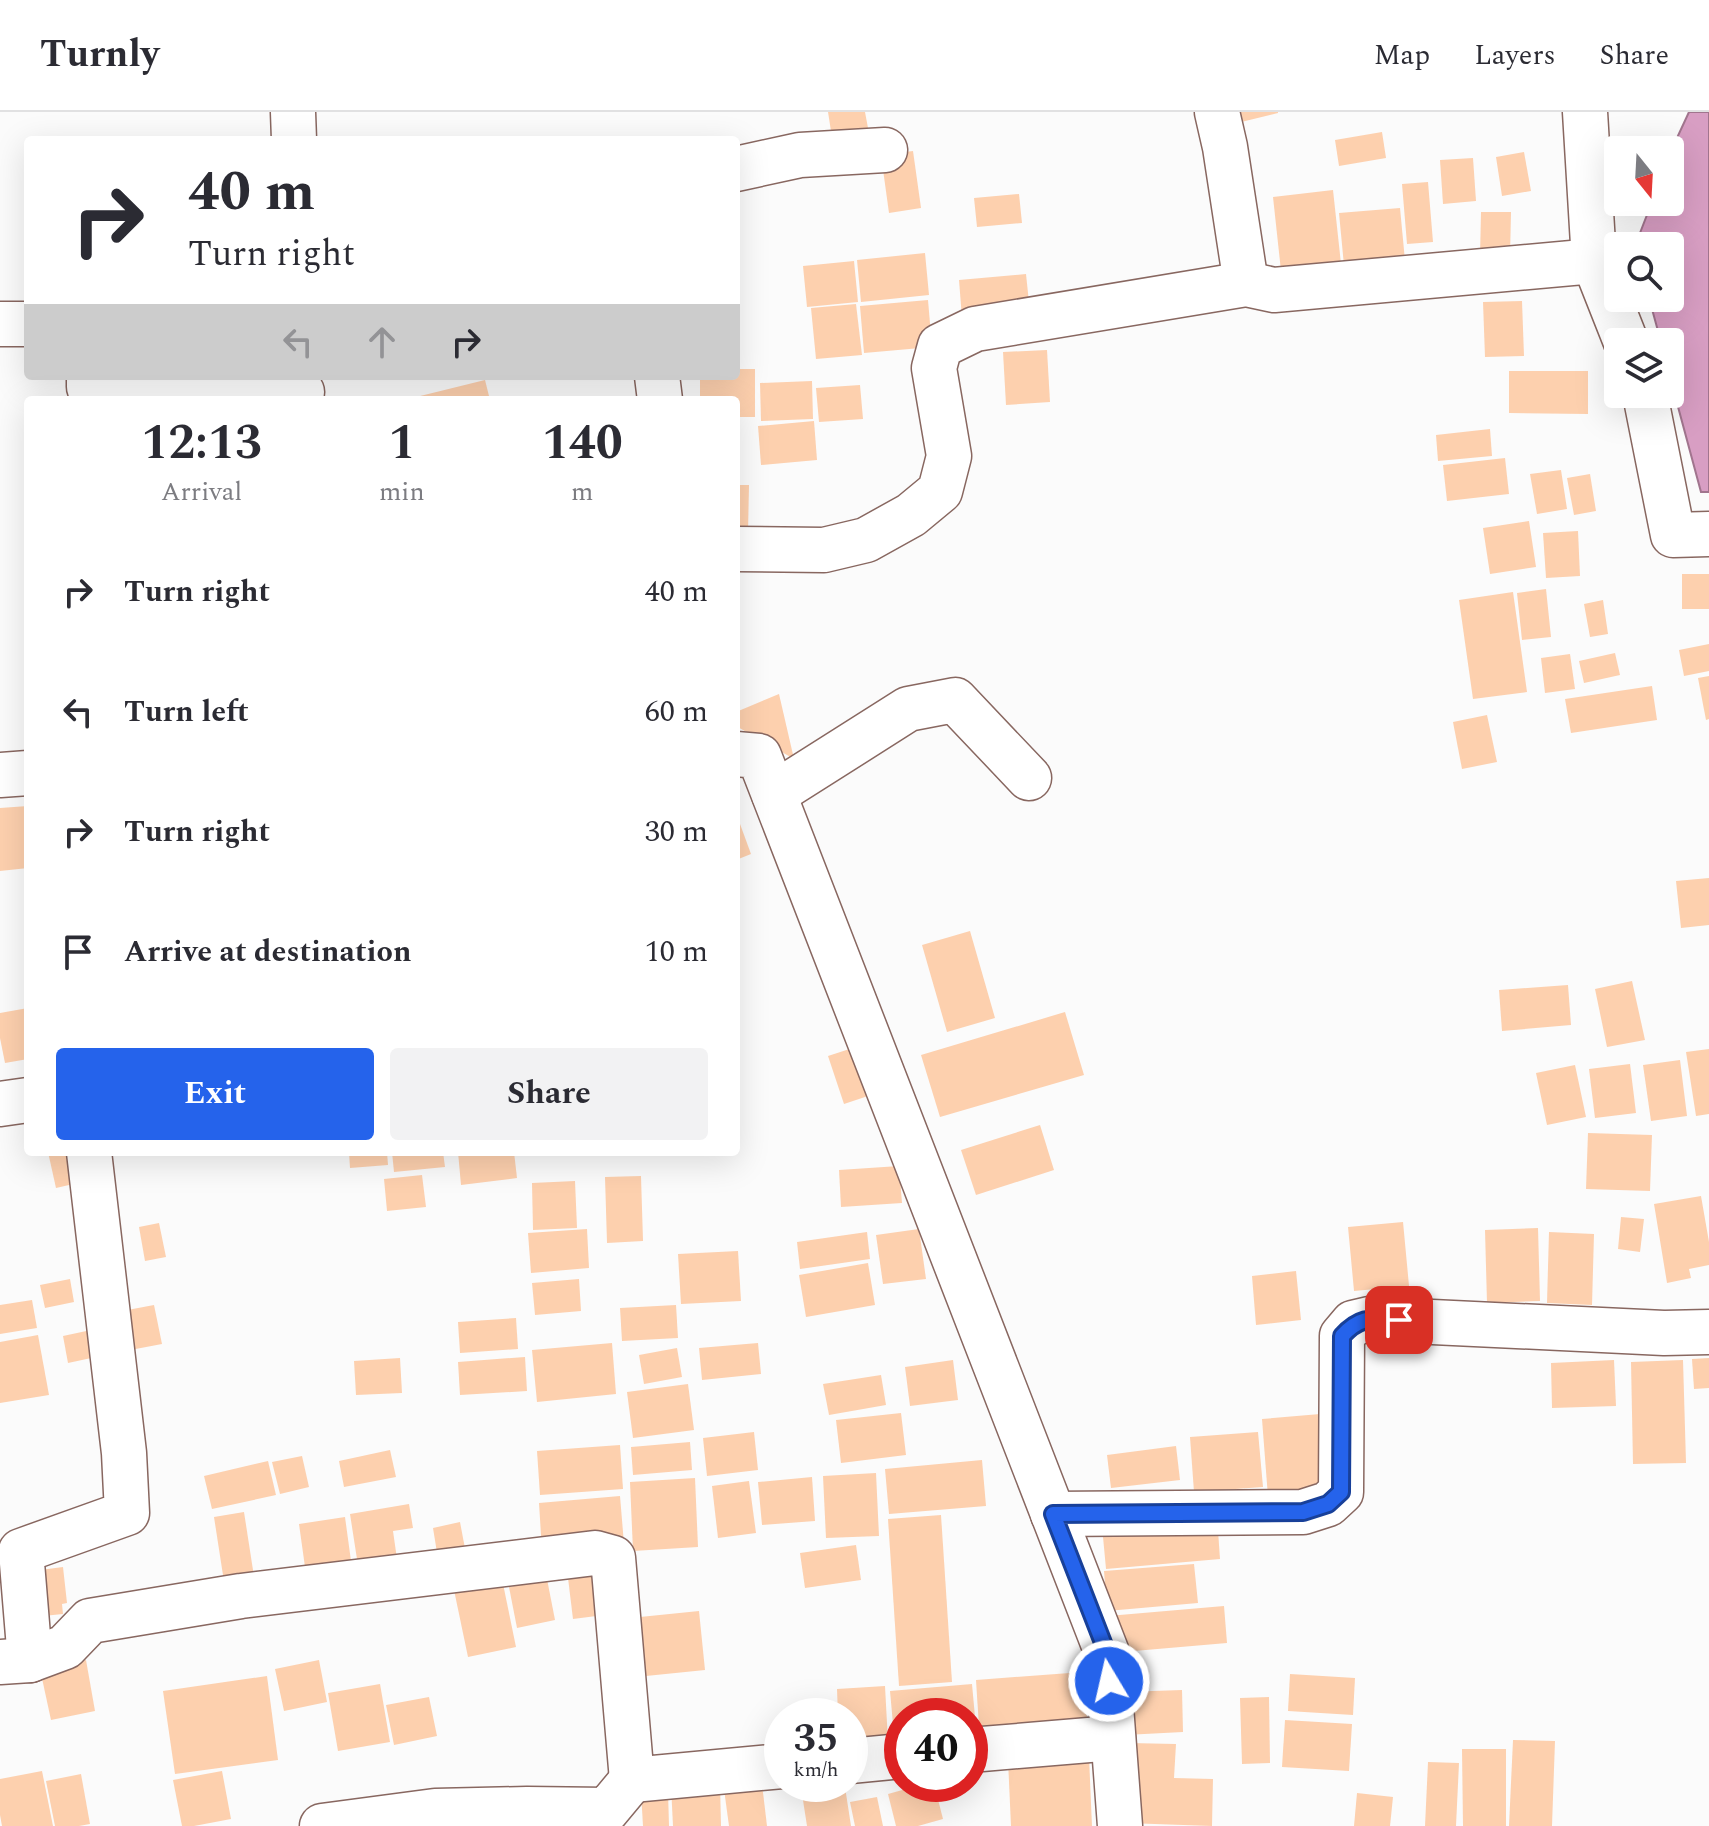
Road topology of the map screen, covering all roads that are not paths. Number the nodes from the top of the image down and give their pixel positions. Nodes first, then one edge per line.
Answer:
1 (293, 112) edge
2 (1217, 112) edge
3 (1585, 112) edge
4 (294, 136) edge
5 (885, 150) dead end
6 (740, 168) edge
7 (1594, 261) junction
8 (1246, 284) junction
9 (0, 324) edge
10 (24, 324) edge
11 (1620, 328) edge
12 (102, 386) edge
13 (301, 389) edge
14 (1648, 408) edge
15 (1709, 534) edge
16 (740, 549) edge
17 (740, 754) edge
18 (24, 773) edge
19 (0, 775) edge
20 (1029, 778) dead end
21 (774, 794) junction
22 (24, 1101) edge
23 (0, 1104) edge
24 (89, 1156) edge
25 (1709, 1332) edge
26 (1053, 1514) junction
27 (15, 1661) edge
28 (1113, 1738) junction
29 (988, 1748) edge
30 (764, 1768) edge
31 (632, 1780) junction
32 (322, 1826) edge
33 (1120, 1826) edge

1 - 4 street
2 - 8 street
3 - 7 street
5 - 6 street
7 - 8 street
7 - 11 street
8 - 16 street
9 - 10 street
12 - 13 street
14 - 15 street
17 - 21 street
18 - 19 street
20 - 21 street
21 - 26 street
22 - 23 street
24 - 27 street
25 - 26 street
26 - 28 street
27 - 31 street
28 - 29 street
28 - 33 street
30 - 31 street
31 - 32 street

